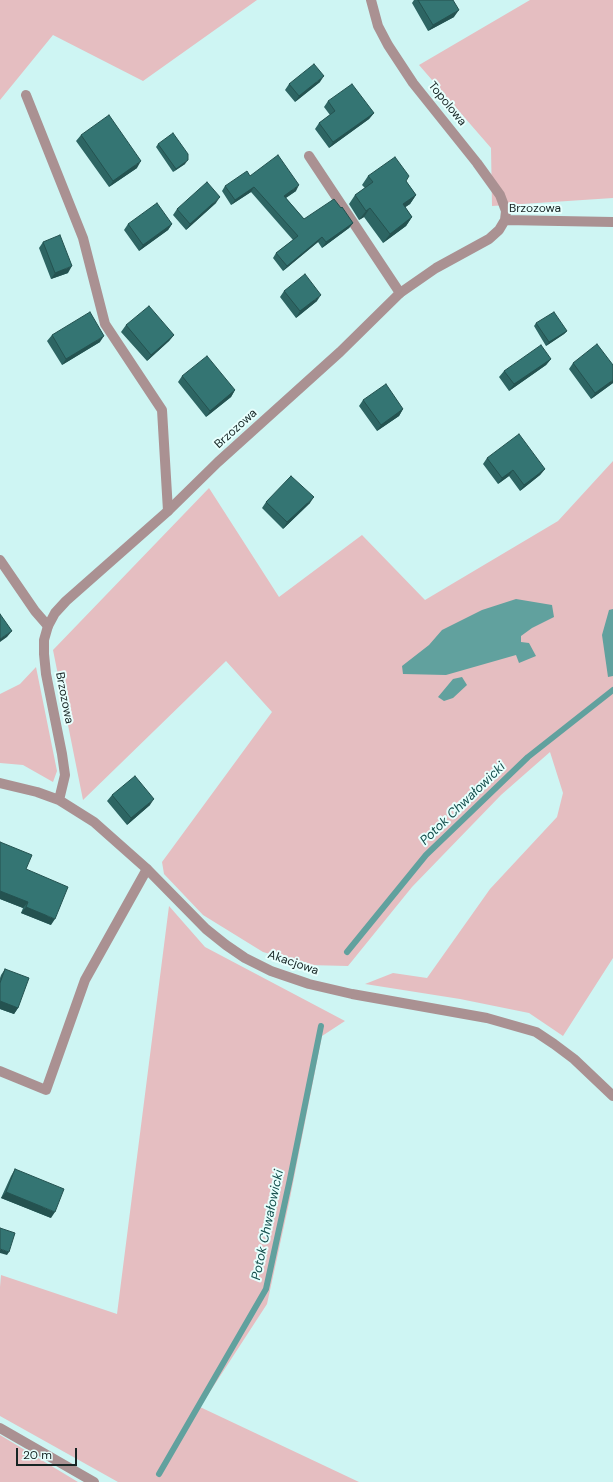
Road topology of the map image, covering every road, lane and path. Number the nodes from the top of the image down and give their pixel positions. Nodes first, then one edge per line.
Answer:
1 (371, 0) edge
2 (26, 94) dead end
3 (309, 156) dead end
4 (505, 220) junction
5 (613, 222) edge
6 (400, 293) junction
7 (168, 511) junction
8 (0, 560) edge
9 (48, 626) junction
10 (0, 783) edge
11 (59, 800) junction
12 (147, 869) junction
13 (0, 1071) edge
14 (613, 1096) edge
15 (0, 1428) edge
16 (94, 1482) edge

1 - 4 street, Topolowa
2 - 7 street
3 - 6 street
4 - 5 street, Brzozowa
4 - 6 street, Brzozowa
6 - 7 street, Brzozowa
7 - 9 street, Brzozowa
8 - 9 street
9 - 11 street, Brzozowa
10 - 11 street, Akacjowa
11 - 12 street, Akacjowa
12 - 13 street
12 - 14 street, Akacjowa
15 - 16 street

